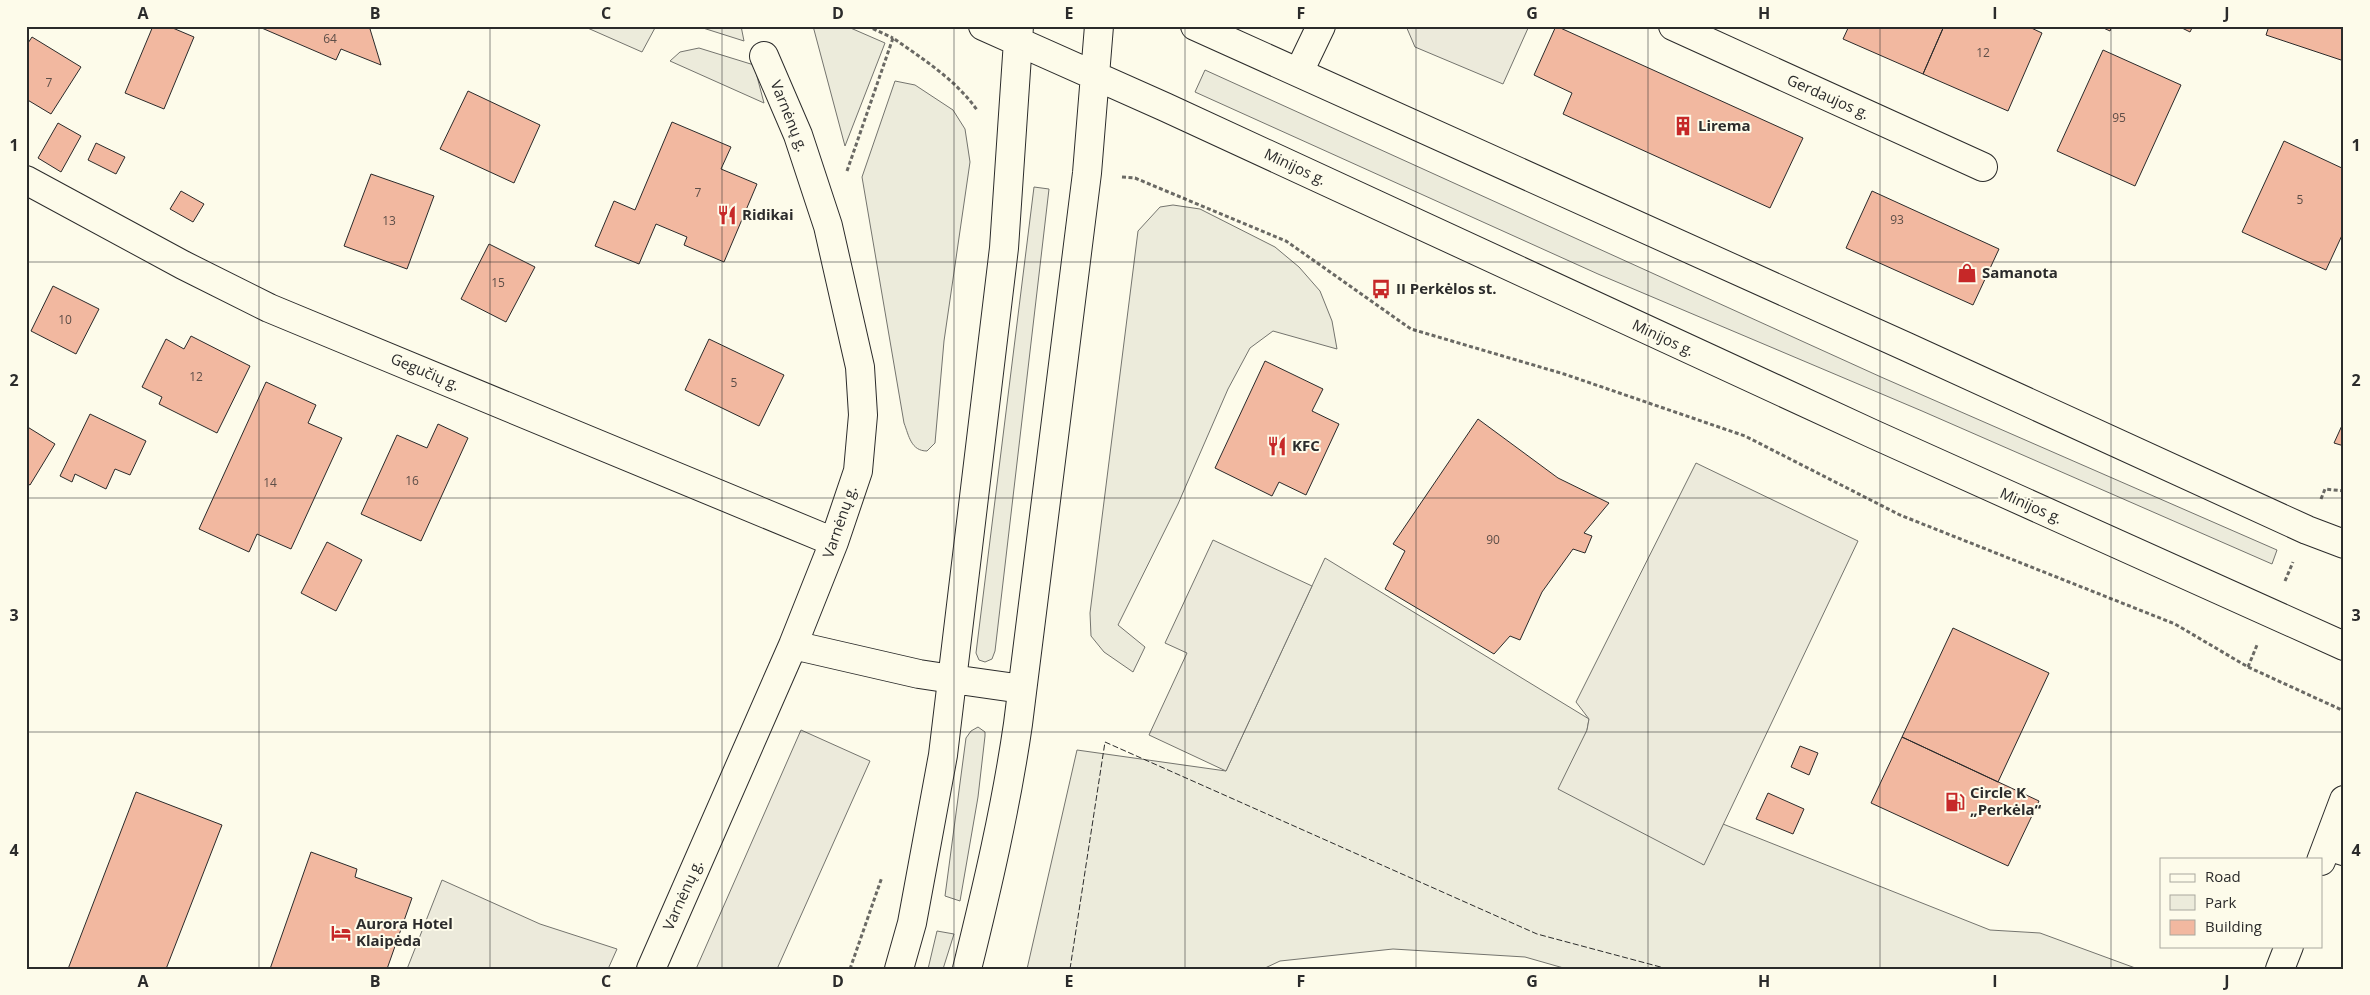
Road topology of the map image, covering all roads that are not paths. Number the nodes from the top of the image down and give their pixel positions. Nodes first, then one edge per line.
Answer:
1 (984, 26) edge
2 (1099, 26) edge
3 (1195, 26) edge
4 (1321, 26) edge
5 (1673, 26) edge
6 (1019, 34) edge
7 (764, 56) dead end
8 (1299, 72) junction
9 (1095, 76) junction
10 (1983, 167) dead end
11 (26, 180) edge
12 (834, 542) junction
13 (2344, 544) edge
14 (794, 645) junction
15 (2344, 646) edge
16 (952, 679) junction
17 (1022, 689) junction
18 (2344, 800) edge
19 (2330, 856) edge
20 (2288, 948) edge
21 (651, 969) edge
22 (899, 969) edge
23 (967, 969) edge
24 (2280, 969) edge

1 - 6 main road, Minijos g.
2 - 9 main road
3 - 8 main road
4 - 8 main road
5 - 10 main road, Gerdaujos g.
6 - 9 main road, Minijos g.
6 - 16 main road
7 - 12 main road, Varnėnų g.
8 - 13 main road
9 - 15 main road, Minijos g.
9 - 17 main road
11 - 12 main road, Gegučių g.
12 - 14 main road, Varnėnų g.
14 - 16 main road
14 - 21 main road, Varnėnų g.
16 - 17 main road
16 - 22 main road
17 - 23 main road
18 - 19 main road
20 - 24 main road

